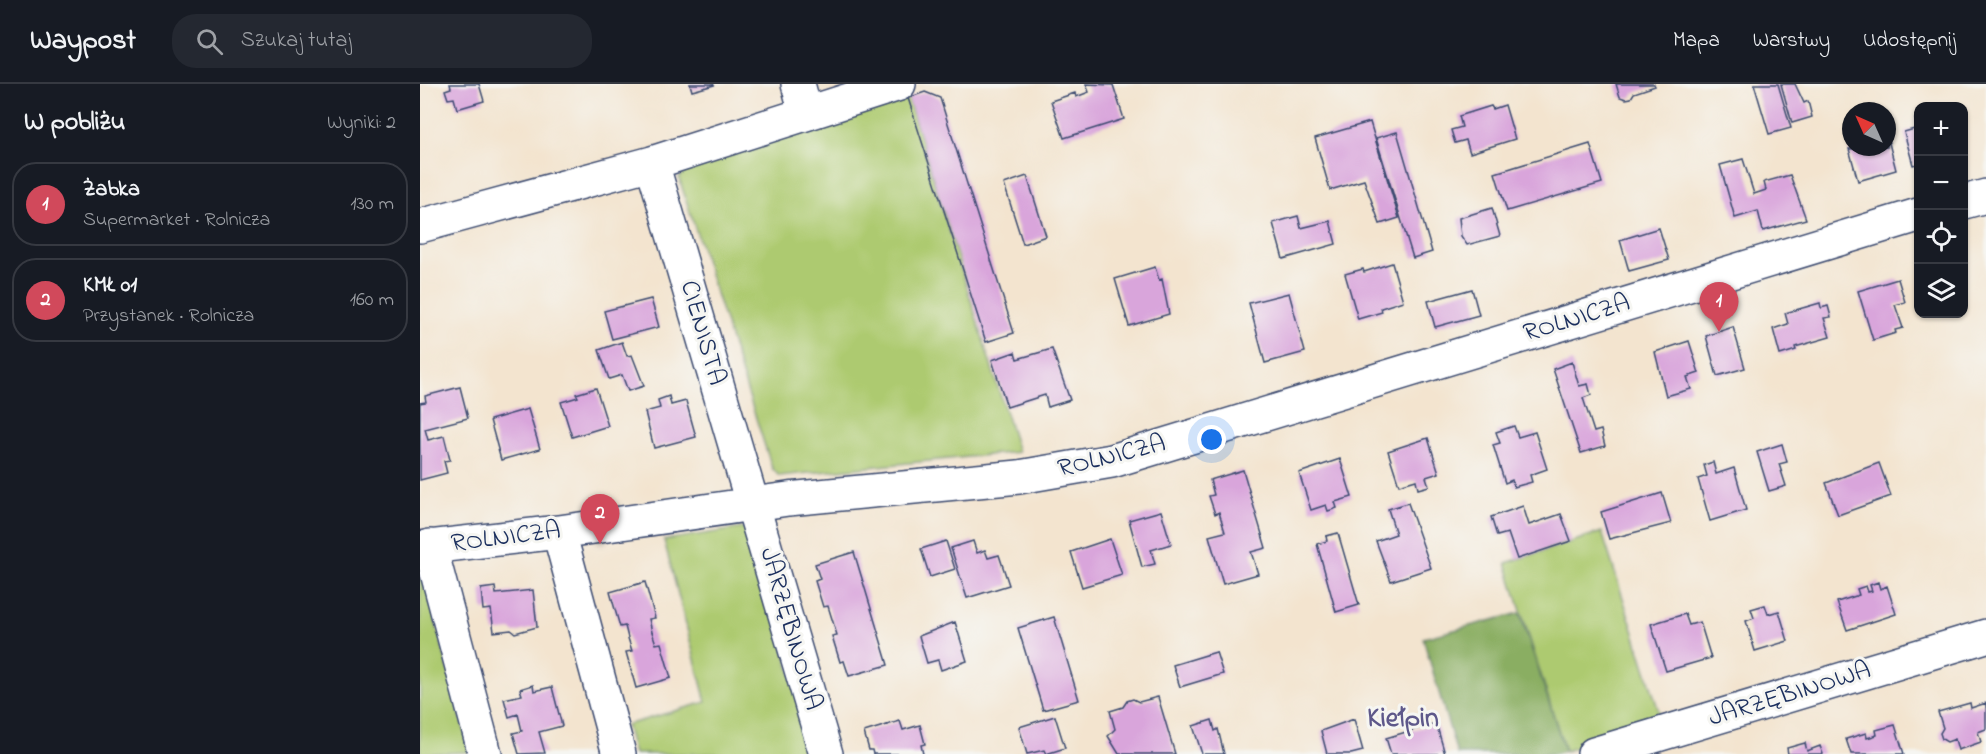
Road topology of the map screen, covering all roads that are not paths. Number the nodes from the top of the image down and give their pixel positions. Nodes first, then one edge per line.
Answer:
1 (899, 84) edge
2 (802, 98) edge
3 (652, 163) junction
4 (1986, 196) edge
5 (1968, 201) edge
6 (1914, 216) edge
7 (420, 226) edge
8 (753, 504) junction
9 (559, 532) junction
10 (425, 547) edge
11 (1986, 636) edge
12 (485, 754) edge
13 (619, 754) edge
14 (826, 754) edge
15 (1594, 754) edge

1 - 2 street
2 - 3 street
3 - 7 street
3 - 8 street, CIENISTA
4 - 5 street
6 - 8 street, ROLNICZA
8 - 9 street, ROLNICZA
8 - 14 street, JARZĘBINOWA
9 - 10 street, ROLNICZA
9 - 13 street
10 - 12 street
11 - 15 street, JARZĘBINOWA

